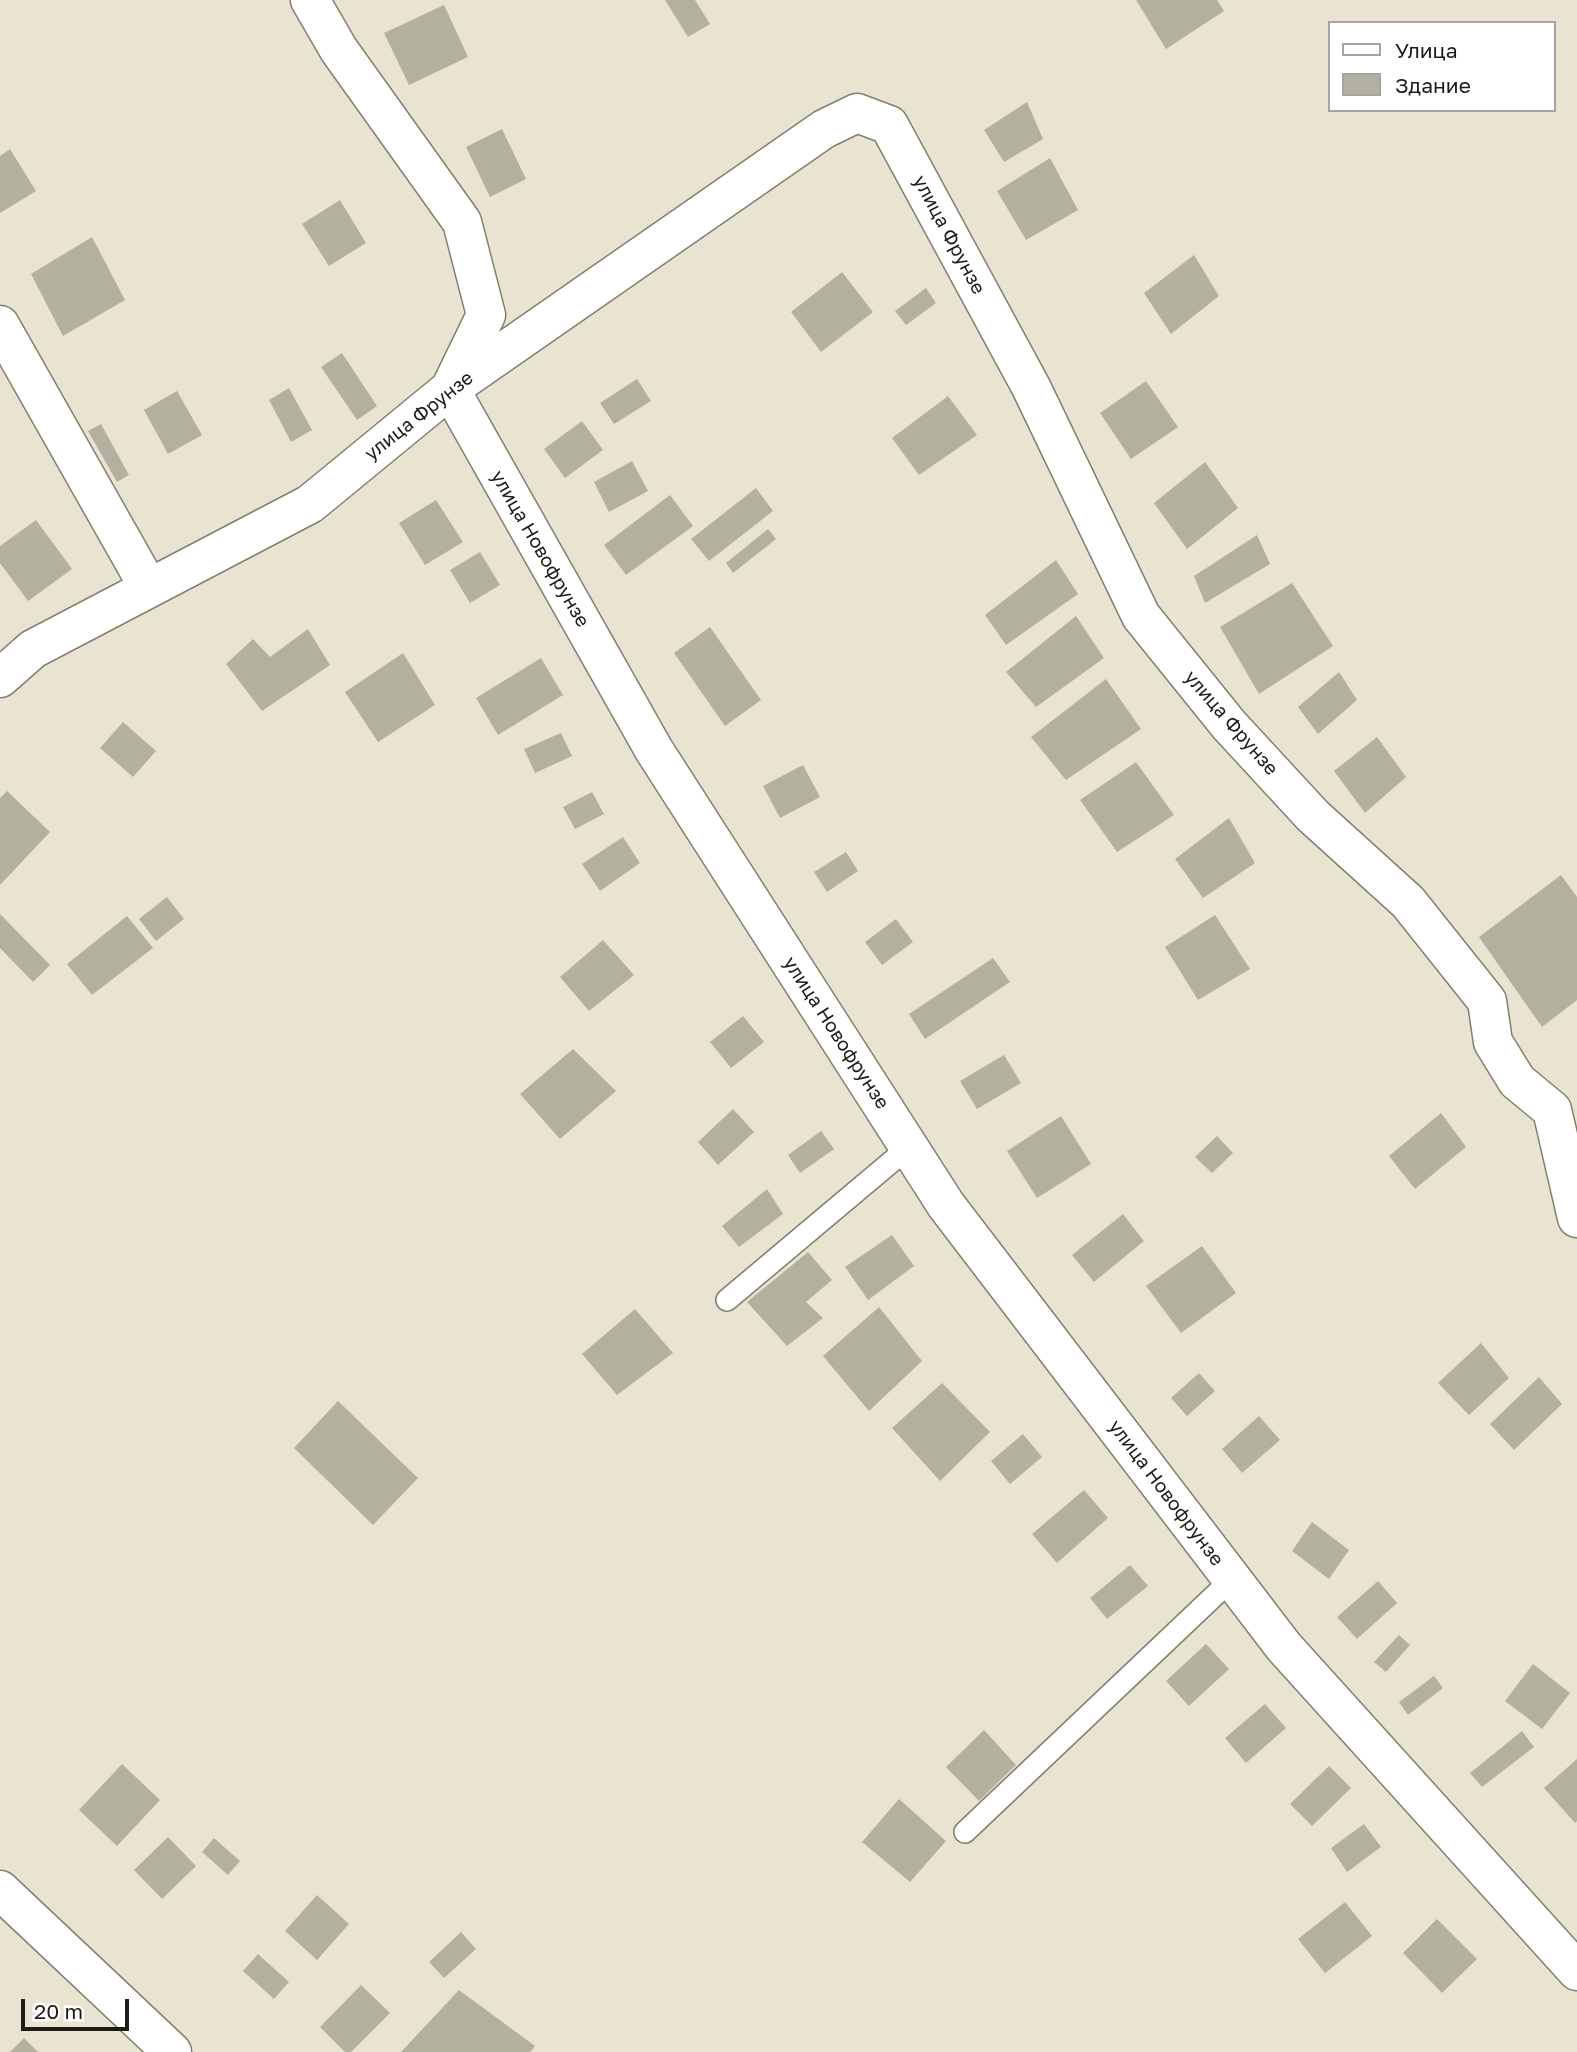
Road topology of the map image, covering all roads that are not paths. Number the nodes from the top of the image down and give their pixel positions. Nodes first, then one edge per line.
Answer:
1 (310, 0) edge
2 (0, 326) edge
3 (450, 389) junction
4 (149, 588) junction
5 (0, 678) edge
6 (909, 1147) junction
7 (1577, 1218) edge
8 (727, 1300) dead end
9 (1232, 1579) junction
10 (965, 1832) dead end
11 (0, 1890) edge
12 (1577, 1971) edge
13 (172, 2052) edge

1 - 3 street
2 - 4 street
3 - 4 street, улица Фрунзе
3 - 6 street, улица Новофрунзе
3 - 7 street, улица Фрунзе
4 - 5 street, улица Фрунзе
6 - 8 lane
6 - 9 street, улица Новофрунзе
9 - 10 lane
9 - 12 street, улица Новофрунзе
11 - 13 street

